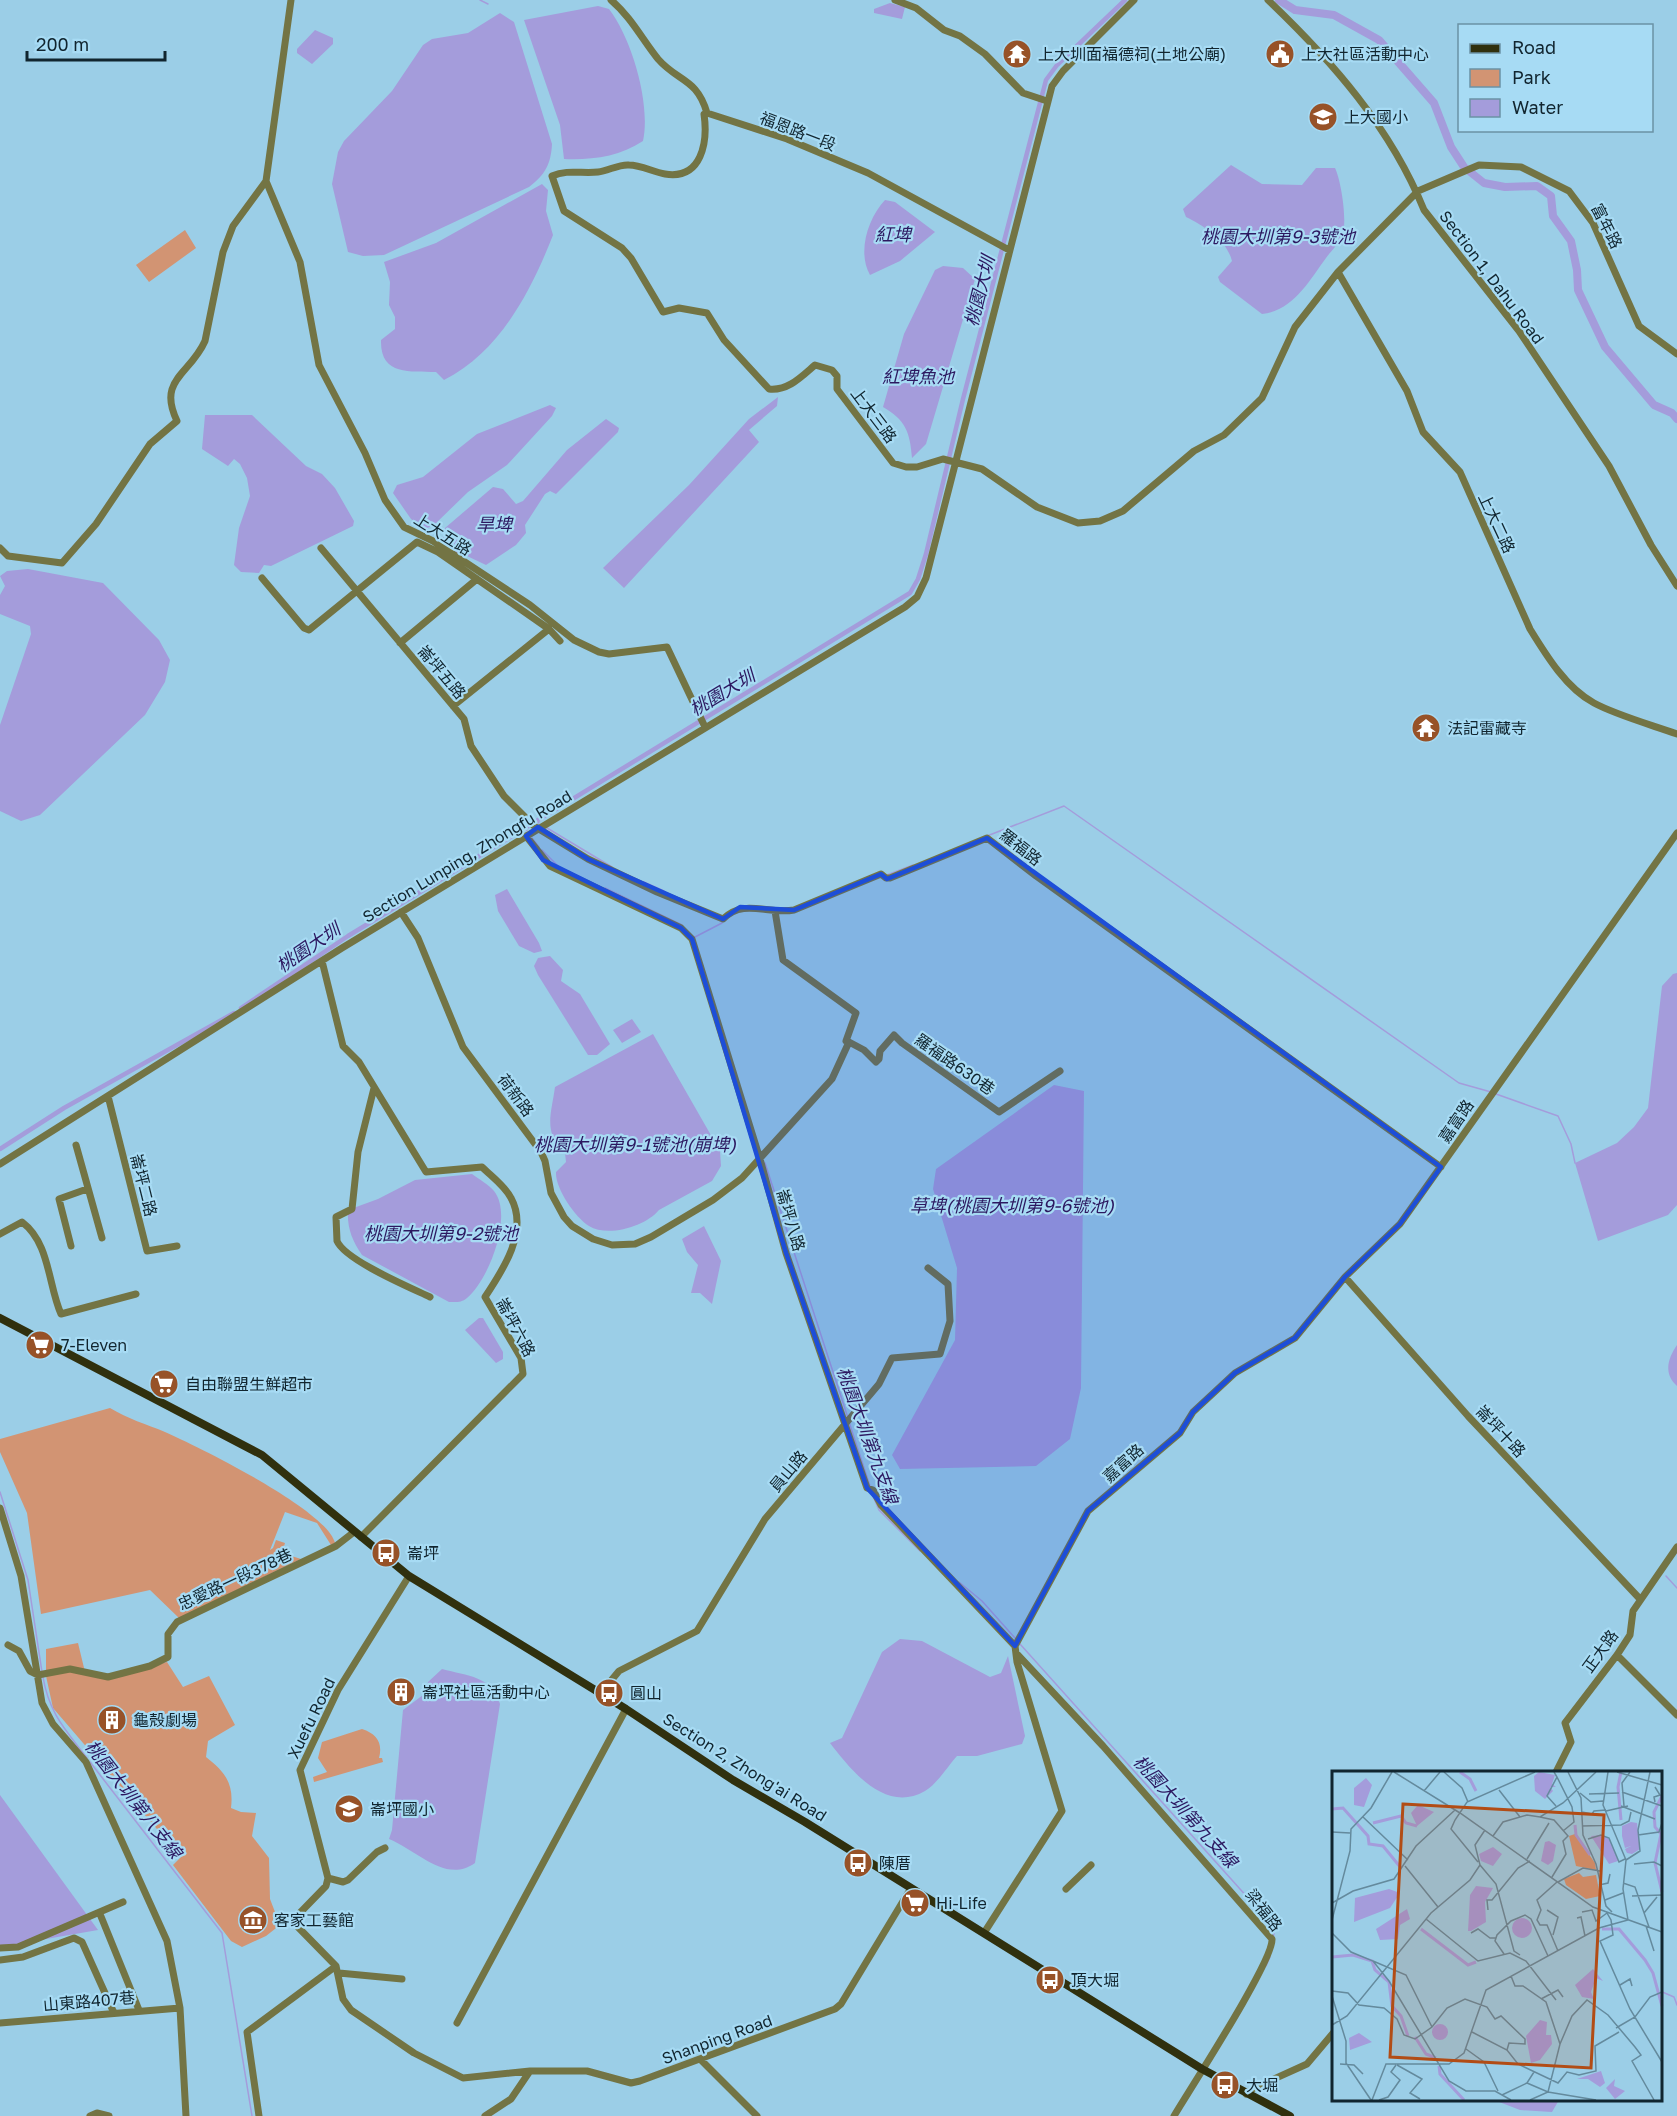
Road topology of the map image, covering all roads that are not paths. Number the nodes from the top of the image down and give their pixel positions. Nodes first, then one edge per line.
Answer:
1 (291, 0) edge
2 (611, 0) edge
3 (895, 0) edge
4 (1134, 0) edge
5 (1268, 0) edge
6 (1042, 100) junction
7 (707, 113) junction
8 (266, 181) junction
9 (1418, 191) junction
10 (1004, 249) junction
11 (1338, 272) junction
12 (1677, 354) edge
13 (955, 462) junction
14 (421, 536) junction
15 (423, 544) junction
16 (0, 548) edge
17 (321, 548) dead end
18 (262, 578) dead end
19 (477, 579) junction
20 (1677, 586) edge
21 (355, 590) junction
22 (549, 630) junction
23 (560, 640) dead end
24 (400, 643) junction
25 (453, 706) junction
26 (705, 726) junction
27 (1677, 734) edge
28 (534, 824) junction
29 (1677, 833) edge
30 (526, 836) junction
31 (775, 911) junction
32 (402, 912) junction
33 (322, 961) junction
34 (849, 1042) junction
35 (1060, 1071) dead end
36 (374, 1088) junction
37 (108, 1096) junction
38 (76, 1145) dead end
39 (760, 1159) junction
40 (0, 1164) edge
41 (1441, 1167) junction
42 (87, 1190) junction
43 (0, 1234) edge
44 (102, 1238) dead end
45 (71, 1246) dead end
46 (177, 1246) dead end
47 (928, 1268) dead end
48 (1345, 1277) junction
49 (136, 1294) dead end
50 (430, 1298) dead end
51 (0, 1318) edge
52 (845, 1423) junction
53 (0, 1508) edge
54 (3, 1528) edge
55 (358, 1534) junction
56 (1677, 1547) edge
57 (409, 1576) junction
58 (1640, 1599) junction
59 (8, 1645) dead end
60 (1016, 1649) junction
61 (1617, 1655) junction
62 (41, 1674) junction
63 (600, 1694) junction
64 (626, 1709) junction
65 (1677, 1715) edge
66 (1557, 1771) edge
67 (384, 1848) dead end
68 (1091, 1865) dead end
69 (328, 1878) junction
70 (911, 1888) junction
71 (1066, 1889) dead end
72 (123, 1902) dead end
73 (100, 1914) junction
74 (984, 1933) junction
75 (0, 1948) edge
76 (0, 1960) edge
77 (338, 1970) junction
78 (402, 1979) dead end
79 (180, 2008) junction
80 (139, 2010) junction
81 (114, 2013) junction
82 (0, 2023) edge
83 (457, 2024) dead end
84 (1332, 2034) edge
85 (700, 2060) junction
86 (1203, 2069) junction
87 (530, 2071) junction
88 (1246, 2094) junction
89 (90, 2116) edge
90 (109, 2116) edge
91 (186, 2116) edge
92 (260, 2116) edge
93 (485, 2116) edge
94 (757, 2116) edge
95 (1174, 2116) edge
96 (1290, 2116) edge

1 - 8 street
2 - 7 street
3 - 6 street
4 - 6 street, Section Lunping, Zhongfu Road
5 - 9 street, Section 1, Dahu Road
6 - 10 street, Section Lunping, Zhongfu Road
7 - 10 street, 福恩路一段
7 - 13 street, 上大三路
8 - 14 street, 上大五路
8 - 16 street
9 - 11 street, 上大三路
9 - 12 street, 富年路
9 - 20 street, Section 1, Dahu Road
10 - 13 street, Section Lunping, Zhongfu Road
11 - 13 street, 上大三路
11 - 27 street, 上大二路
13 - 26 street, Section Lunping, Zhongfu Road
14 - 15 street
14 - 26 street, 上大五路
15 - 19 street
15 - 21 street
17 - 21 street, 崙坪五路
18 - 21 street
19 - 22 street
19 - 24 street
21 - 24 street, 崙坪五路
22 - 23 street
22 - 25 street
24 - 25 street, 崙坪五路
25 - 28 street, 崙坪五路
26 - 28 street, Section Lunping, Zhongfu Road
28 - 30 street, Section Lunping, Zhongfu Road
28 - 31 street, 羅福路
29 - 41 street, 嘉富路
30 - 32 street, Section Lunping, Zhongfu Road
30 - 39 street, 崙坪八路
31 - 34 street, 荷新路
31 - 41 street, 羅福路
32 - 33 street, Section Lunping, Zhongfu Road
32 - 39 street, 荷新路
33 - 36 street, 崙坪六路
33 - 37 street, Section Lunping, Zhongfu Road
34 - 35 street, 羅福路630巷
34 - 39 street, 荷新路
36 - 50 street
36 - 55 street, 崙坪六路
37 - 40 street, Section Lunping, Zhongfu Road
37 - 46 street, 崙坪二路
38 - 42 street
39 - 52 street, 崙坪八路
41 - 48 street, 嘉富路
42 - 44 street
42 - 45 street
43 - 49 street
47 - 52 street, 員山路
48 - 58 street, 崙坪十路
48 - 60 street, 嘉富路
51 - 55 main road, Section 2, Zhong'ai Road
52 - 60 street, 崙坪八路
52 - 63 street, 員山路
53 - 54 street
54 - 62 street
55 - 57 main road, Section 2, Zhong'ai Road
55 - 62 street, 忠愛路一段378巷
56 - 58 street, 正大路
57 - 63 main road, Section 2, Zhong'ai Road
57 - 69 street, Xuefu Road
58 - 61 street, 正大路
59 - 62 street
60 - 74 street
60 - 86 street, 梁福路
61 - 65 street
61 - 66 street, 正大路
62 - 79 street
63 - 64 main road, Section 2, Zhong'ai Road
64 - 70 main road, Section 2, Zhong'ai Road
64 - 83 street
67 - 69 street
68 - 71 street
69 - 77 street
70 - 74 main road, Section 2, Zhong'ai Road
70 - 85 street, Shanping Road
72 - 73 street
73 - 75 street
73 - 80 street
74 - 86 main road, Section 2, Zhong'ai Road
76 - 81 street
77 - 78 street
77 - 87 street
77 - 92 street
79 - 80 street, 山東路407巷
79 - 91 street
80 - 81 street, 山東路407巷
81 - 82 street, 山東路407巷
84 - 88 street
85 - 87 street, Shanping Road
85 - 94 street
86 - 88 main road, Section 2, Zhong'ai Road
86 - 95 street, 梁福路
87 - 93 street
88 - 96 main road, Section 2, Zhong'ai Road
89 - 90 street

